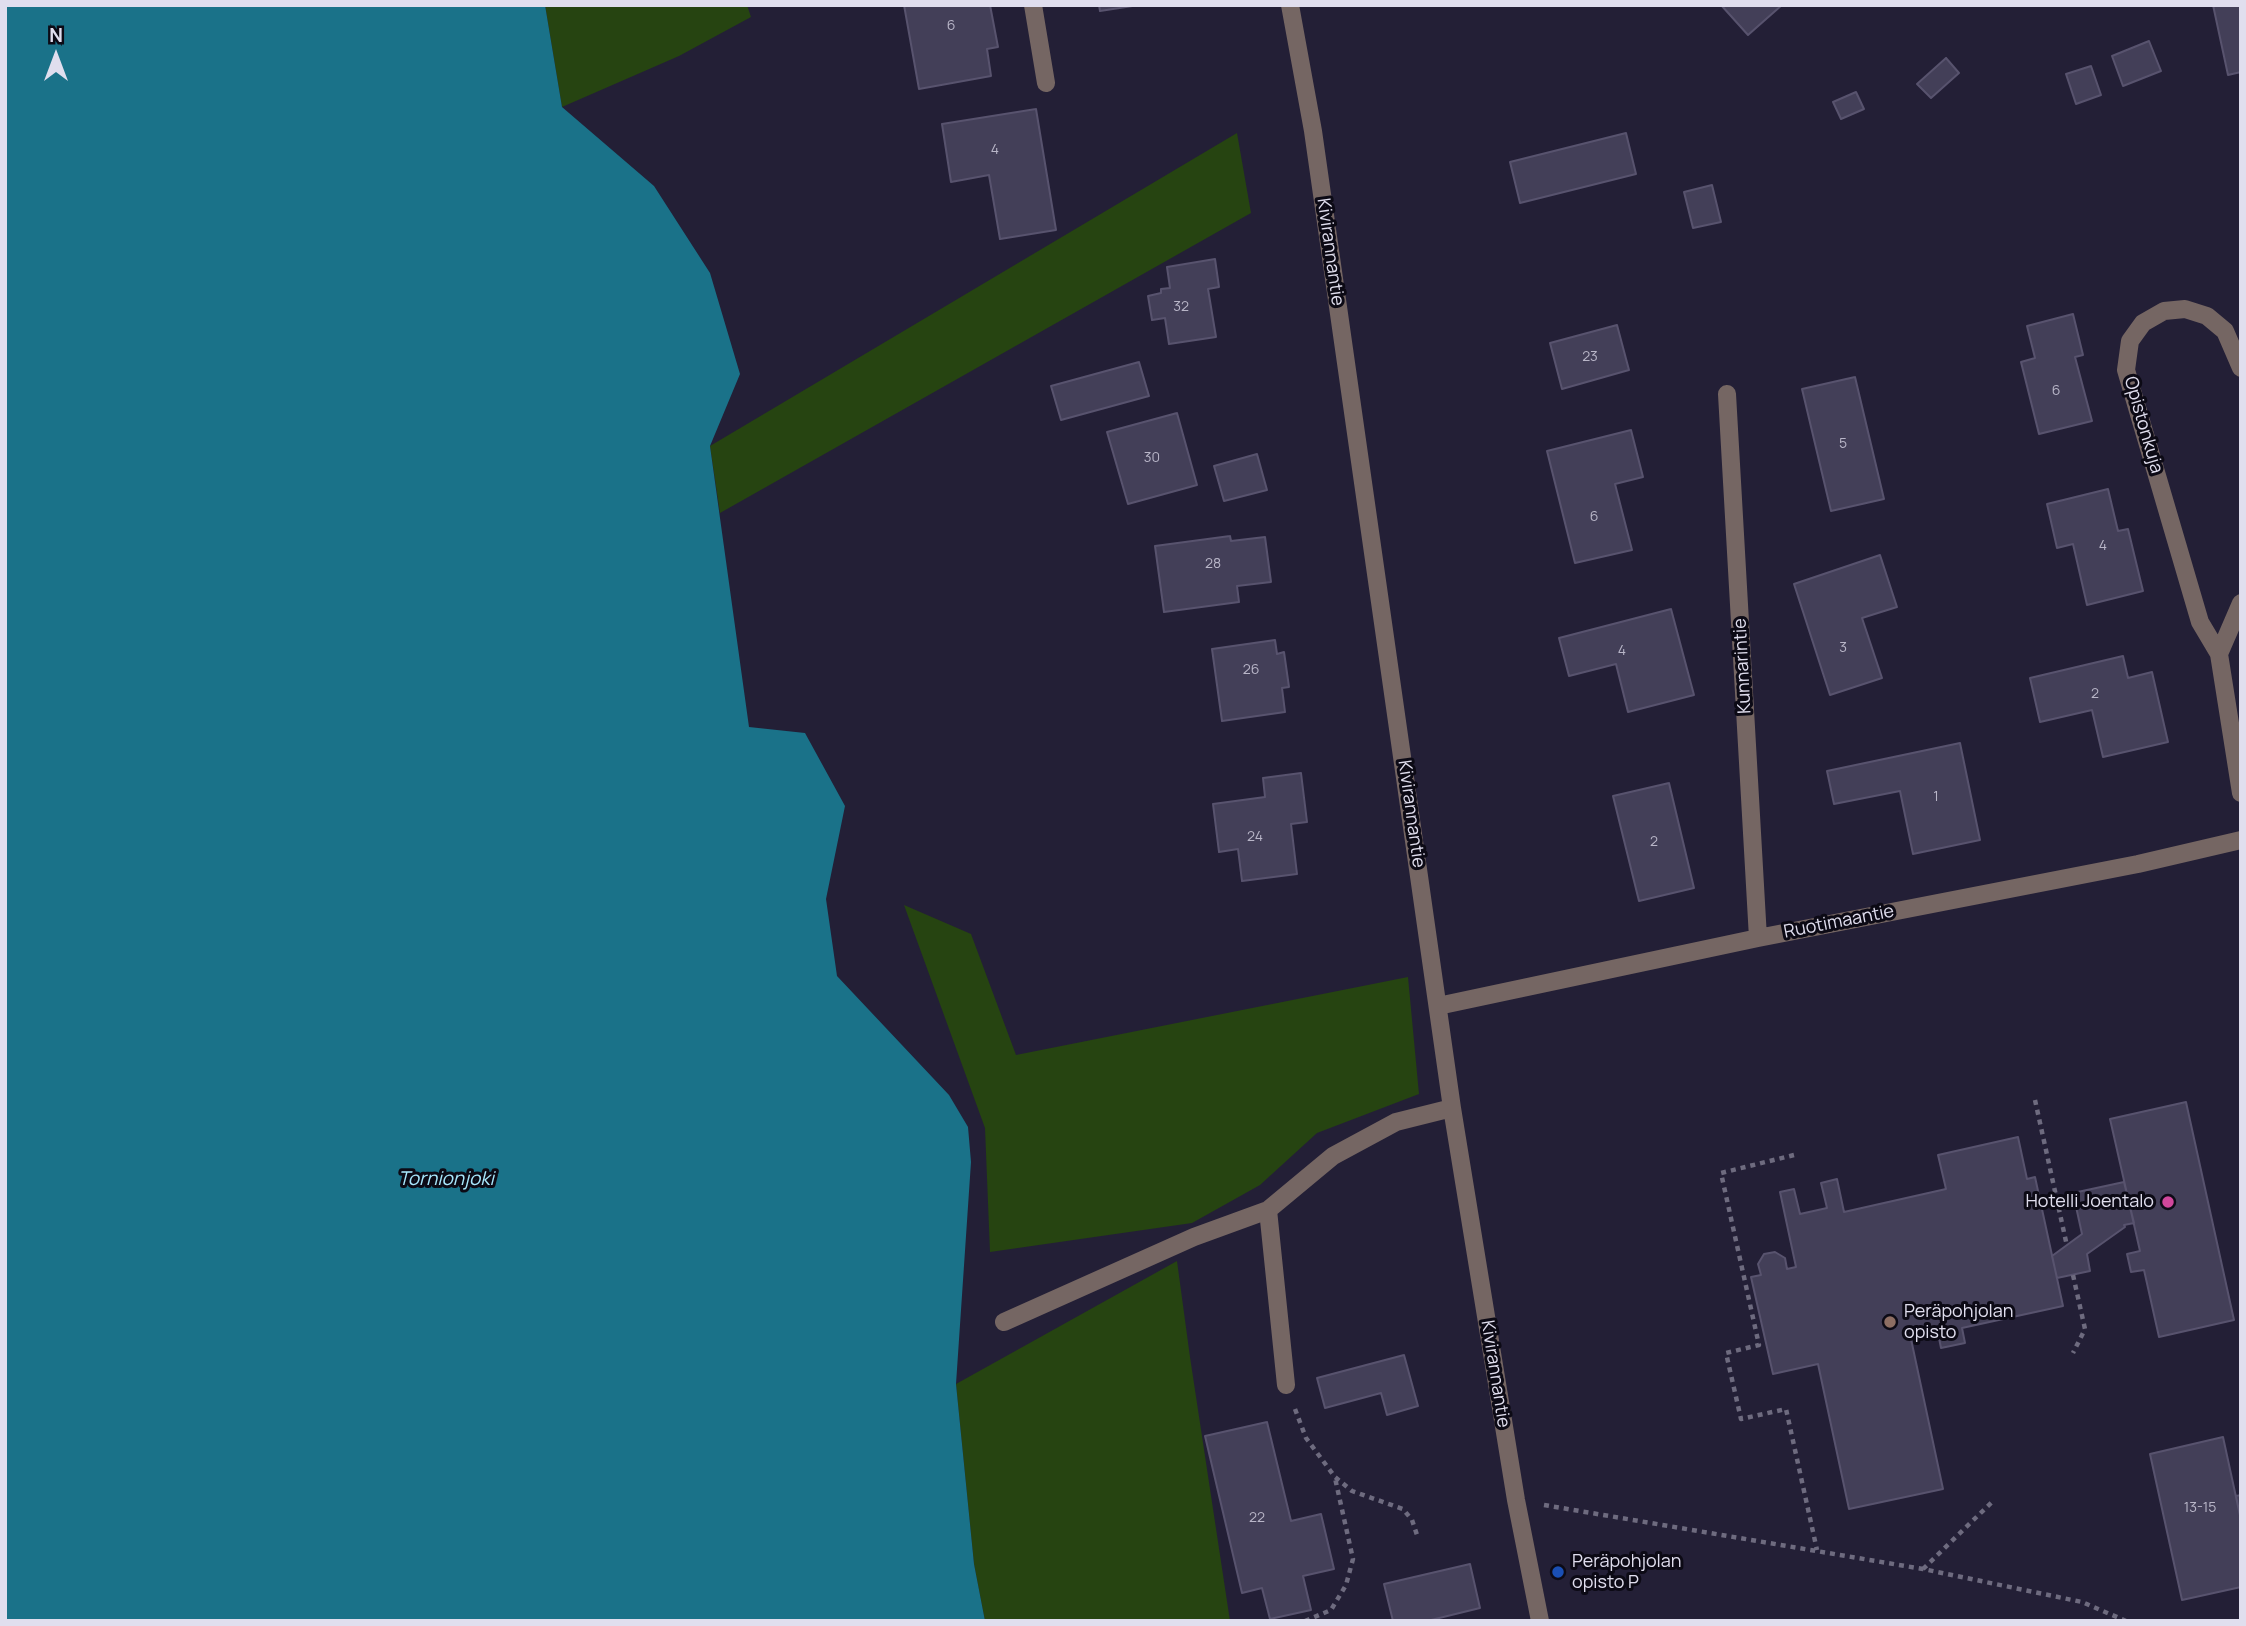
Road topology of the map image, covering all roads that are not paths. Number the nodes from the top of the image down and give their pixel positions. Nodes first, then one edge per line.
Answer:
1 (1033, 5) edge
2 (1290, 5) edge
3 (1046, 83) dead end
4 (2241, 368) edge
5 (1727, 394) dead end
6 (2241, 603) edge
7 (2220, 654) junction
8 (2241, 793) edge
9 (2241, 840) edge
10 (1758, 938) junction
11 (1438, 1006) junction
12 (1452, 1108) junction
13 (1268, 1210) junction
14 (1004, 1322) dead end
15 (1286, 1385) road end
16 (1540, 1621) edge

1 - 3 street
2 - 11 street, Kivirannantie
4 - 7 street, Opistonkuja
5 - 10 street, Kunnarintie
6 - 7 street
7 - 8 street, Opistonkuja
9 - 10 street, Ruotimaantie
10 - 11 street, Ruotimaantie
11 - 12 street, Kivirannantie
12 - 13 street
12 - 16 street, Kivirannantie
13 - 14 street
13 - 15 street

